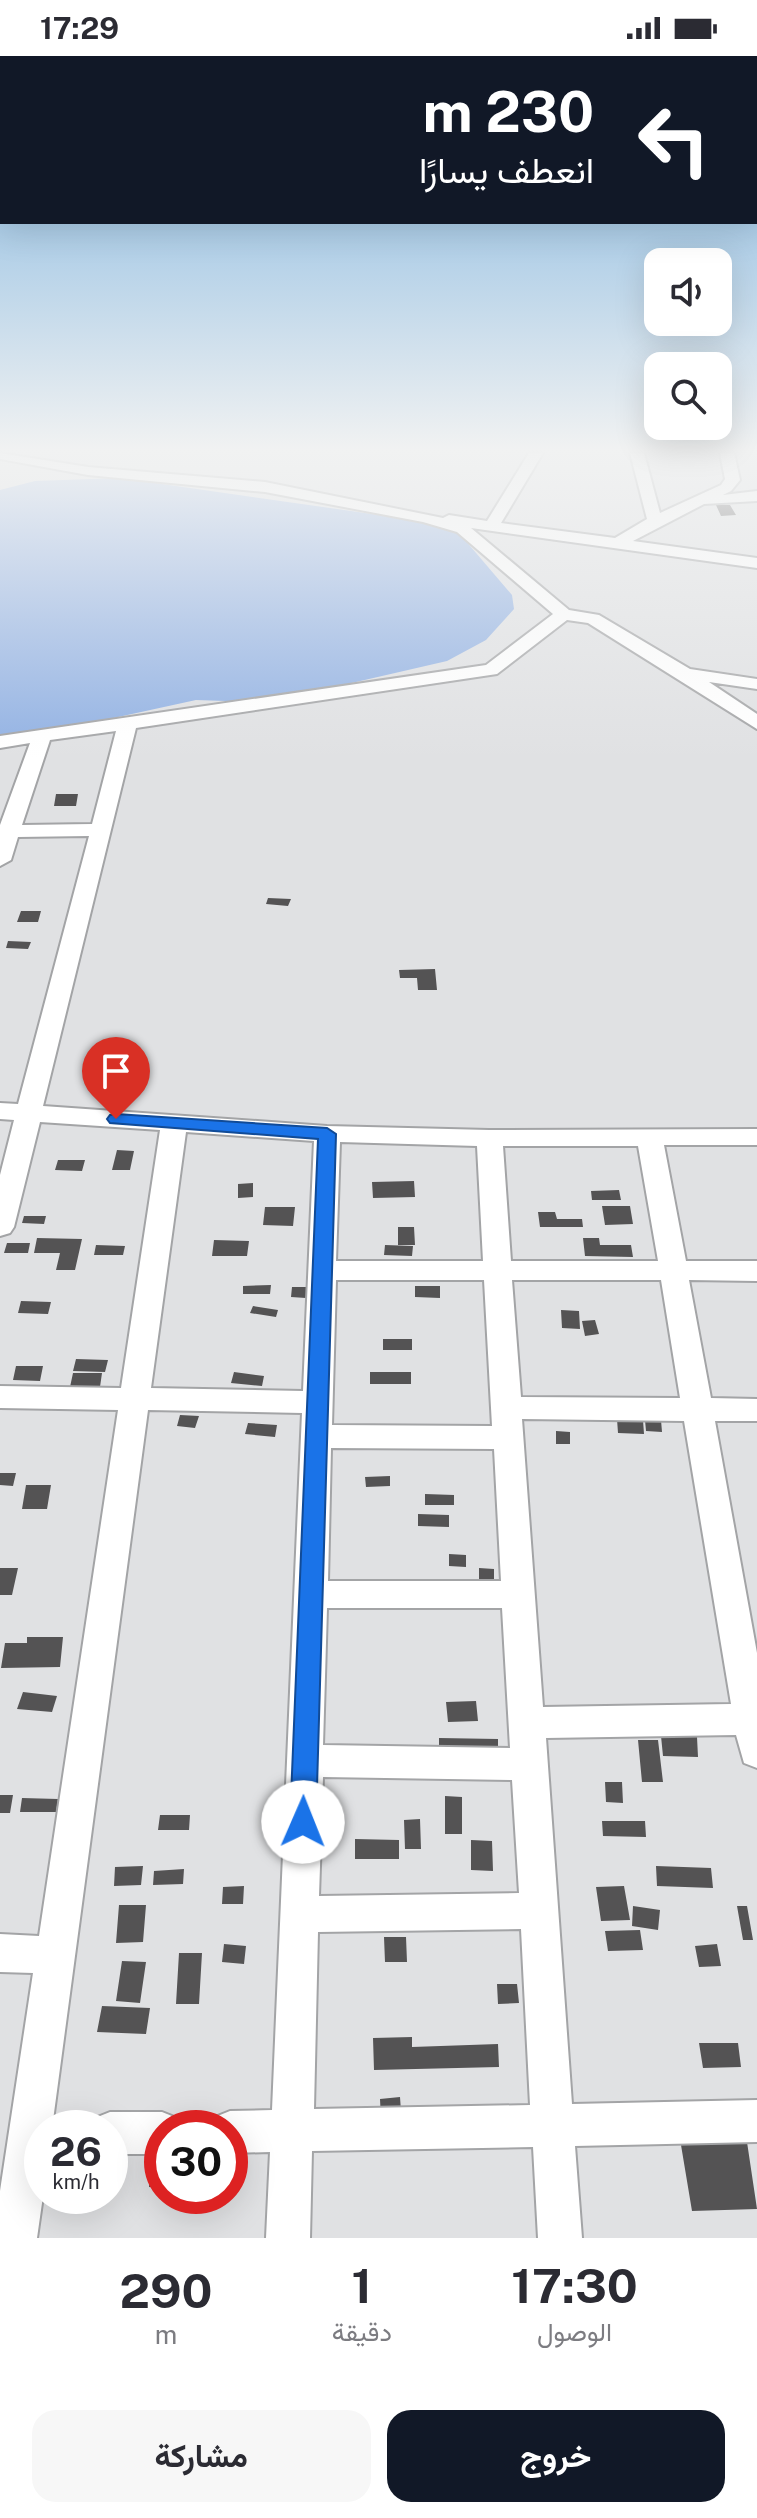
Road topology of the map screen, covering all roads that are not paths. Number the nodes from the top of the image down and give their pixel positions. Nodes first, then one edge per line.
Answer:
1 (494, 555) edge
2 (701, 555) edge
3 (757, 563) edge
4 (564, 614) junction
5 (684, 673) junction
6 (757, 684) edge
7 (757, 723) edge
8 (127, 726) junction
9 (41, 738) junction
10 (0, 742) edge
11 (99, 830) junction
12 (4, 831) edge
13 (0, 860) edge
14 (0, 1111) edge
15 (30, 1113) junction
16 (174, 1123) junction
17 (327, 1134) junction
18 (650, 1137) junction
19 (757, 1137) edge
20 (489, 1138) junction
21 (0, 1227) edge
22 (322, 1270) junction
23 (673, 1271) junction
24 (757, 1271) edge
25 (497, 1272) junction
26 (0, 1397) edge
27 (135, 1399) junction
28 (697, 1408) junction
29 (757, 1410) edge
30 (317, 1419) junction
31 (507, 1423) junction
32 (518, 1594) junction
33 (310, 1595) junction
34 (526, 1723) junction
35 (755, 1730) edge
36 (304, 1761) junction
37 (528, 1764) junction
38 (539, 1911) junction
39 (300, 1914) junction
40 (0, 1953) edge
41 (56, 1955) junction
42 (39, 2110) edge
43 (757, 2121) edge
44 (553, 2127) junction
45 (248, 2132) edge
46 (292, 2132) junction
47 (24, 2193) edge
48 (15, 2238) edge
49 (288, 2238) edge
50 (560, 2238) edge

1 - 4 street
2 - 3 street
4 - 5 street
4 - 8 street
5 - 6 street
5 - 7 street
8 - 9 street
8 - 11 street
9 - 10 street
9 - 12 street
11 - 12 street
11 - 15 street
12 - 13 street
14 - 15 street
15 - 16 street
15 - 21 street
16 - 17 street
16 - 27 street
17 - 20 street
17 - 22 street
18 - 19 street
18 - 20 street
18 - 23 street
20 - 25 street
22 - 25 street
22 - 30 street
23 - 24 street
23 - 25 street
23 - 28 street
25 - 31 street
26 - 27 street
27 - 30 street
27 - 41 street
28 - 29 street
28 - 31 street
28 - 35 street
30 - 31 street
30 - 33 street
31 - 32 street
32 - 33 street
32 - 34 street
33 - 36 street
34 - 35 street
34 - 37 street
36 - 37 street
36 - 39 street
37 - 38 street
38 - 39 street
38 - 44 street
39 - 46 street
40 - 41 street
41 - 42 street
43 - 44 street
44 - 46 street
44 - 50 street
45 - 46 street
46 - 49 street
47 - 48 street

